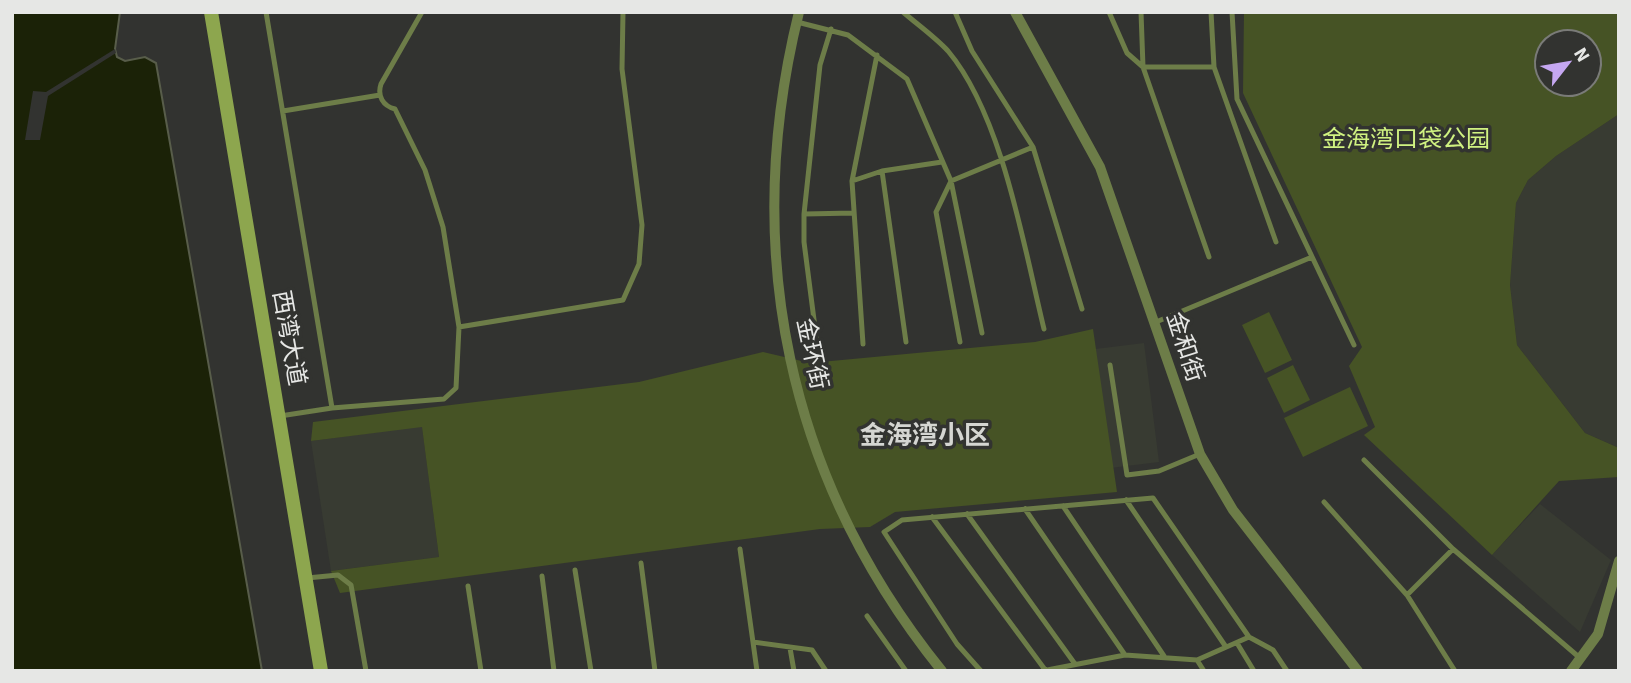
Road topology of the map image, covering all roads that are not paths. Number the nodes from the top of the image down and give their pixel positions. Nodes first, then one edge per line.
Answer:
1 (211, 12) edge
2 (266, 12) edge
3 (422, 12) edge
4 (623, 12) edge
5 (903, 12) edge
6 (954, 12) edge
7 (1015, 12) edge
8 (1109, 12) edge
9 (1141, 12) edge
10 (1211, 12) edge
11 (1232, 12) edge
12 (798, 17) edge
13 (831, 29) junction
14 (877, 55) junction
15 (1143, 67) junction
16 (1214, 67) junction
17 (380, 95) junction
18 (283, 111) junction
19 (1033, 147) junction
20 (1002, 160) junction
21 (942, 162) junction
22 (882, 171) junction
23 (852, 181) junction
24 (951, 181) junction
25 (854, 213) junction
26 (804, 214) junction
27 (1276, 242) dead end
28 (1209, 257) dead end
29 (1312, 257) junction
30 (1082, 309) dead end
31 (1156, 322) junction
32 (459, 327) junction
33 (1044, 329) dead end
34 (982, 333) dead end
35 (906, 342) dead end
36 (960, 342) dead end
37 (817, 343) dead end
38 (863, 344) dead end
39 (1354, 345) dead end
40 (1110, 365) dead end
41 (332, 408) junction
42 (279, 416) junction
43 (1200, 454) junction
44 (1363, 460) dead end
45 (1126, 500) junction
46 (1324, 502) dead end
47 (1063, 506) junction
48 (1025, 509) junction
49 (967, 514) junction
50 (932, 517) junction
51 (740, 549) dead end
52 (1453, 549) junction
53 (1619, 561) edge
54 (641, 562) dead end
55 (575, 570) dead end
56 (541, 576) dead end
57 (307, 578) junction
58 (468, 586) dead end
59 (1406, 595) junction
60 (867, 616) dead end
61 (1249, 637) junction
62 (753, 642) junction
63 (1237, 643) junction
64 (1226, 647) junction
65 (790, 648) junction
66 (1125, 655) junction
67 (1164, 656) junction
68 (1580, 658) junction
69 (1197, 660) junction
70 (1075, 664) junction
71 (1044, 670) edge
72 (321, 671) edge
73 (366, 671) edge
74 (481, 671) edge
75 (554, 671) edge
76 (590, 671) edge
77 (655, 671) edge
78 (757, 671) edge
79 (794, 671) edge
80 (826, 671) edge
81 (906, 671) edge
82 (942, 671) edge
83 (981, 671) edge
84 (1204, 671) edge
85 (1254, 671) edge
86 (1287, 671) edge
87 (1358, 671) edge
88 (1455, 671) edge
89 (1571, 671) edge

1 - 42 main road, 西湾大道
2 - 18 lane
3 - 17 lane
4 - 32 lane
5 - 20 lane
6 - 19 lane
7 - 31 street, 金和街
8 - 15 lane
9 - 15 lane
10 - 16 lane
11 - 29 lane
12 - 13 lane
12 - 82 street, 金环街
13 - 14 lane
13 - 26 lane
14 - 21 lane
14 - 23 lane
15 - 16 lane
15 - 28 lane
16 - 27 lane
17 - 18 lane
17 - 32 lane
18 - 41 lane
19 - 20 lane
19 - 30 lane
20 - 24 lane
20 - 33 lane
21 - 22 lane
21 - 24 lane
22 - 23 lane
22 - 35 lane
23 - 25 lane
24 - 34 lane
24 - 36 lane
25 - 26 lane
25 - 38 lane
26 - 37 lane
29 - 31 lane
29 - 39 lane
31 - 43 street, 金和街
32 - 41 lane
40 - 43 lane
41 - 42 lane
42 - 57 main road, 西湾大道
43 - 87 street, 金和街
44 - 52 lane
45 - 47 lane
45 - 61 lane
45 - 64 lane
46 - 59 lane
47 - 48 lane
47 - 67 lane
48 - 49 lane
48 - 66 lane
49 - 50 lane
49 - 70 lane
50 - 71 lane
50 - 83 lane
51 - 62 lane
52 - 59 lane
52 - 68 lane
53 - 68 street
54 - 77 lane
55 - 76 lane
56 - 75 lane
57 - 72 main road, 西湾大道
57 - 73 lane
58 - 74 lane
59 - 88 lane
60 - 81 lane
61 - 63 lane
61 - 86 lane
62 - 65 lane
62 - 78 lane
63 - 64 lane
63 - 85 lane
64 - 69 lane
65 - 79 lane
65 - 80 lane
66 - 67 lane
66 - 70 lane
67 - 69 lane
68 - 89 street
69 - 84 lane
70 - 71 lane

